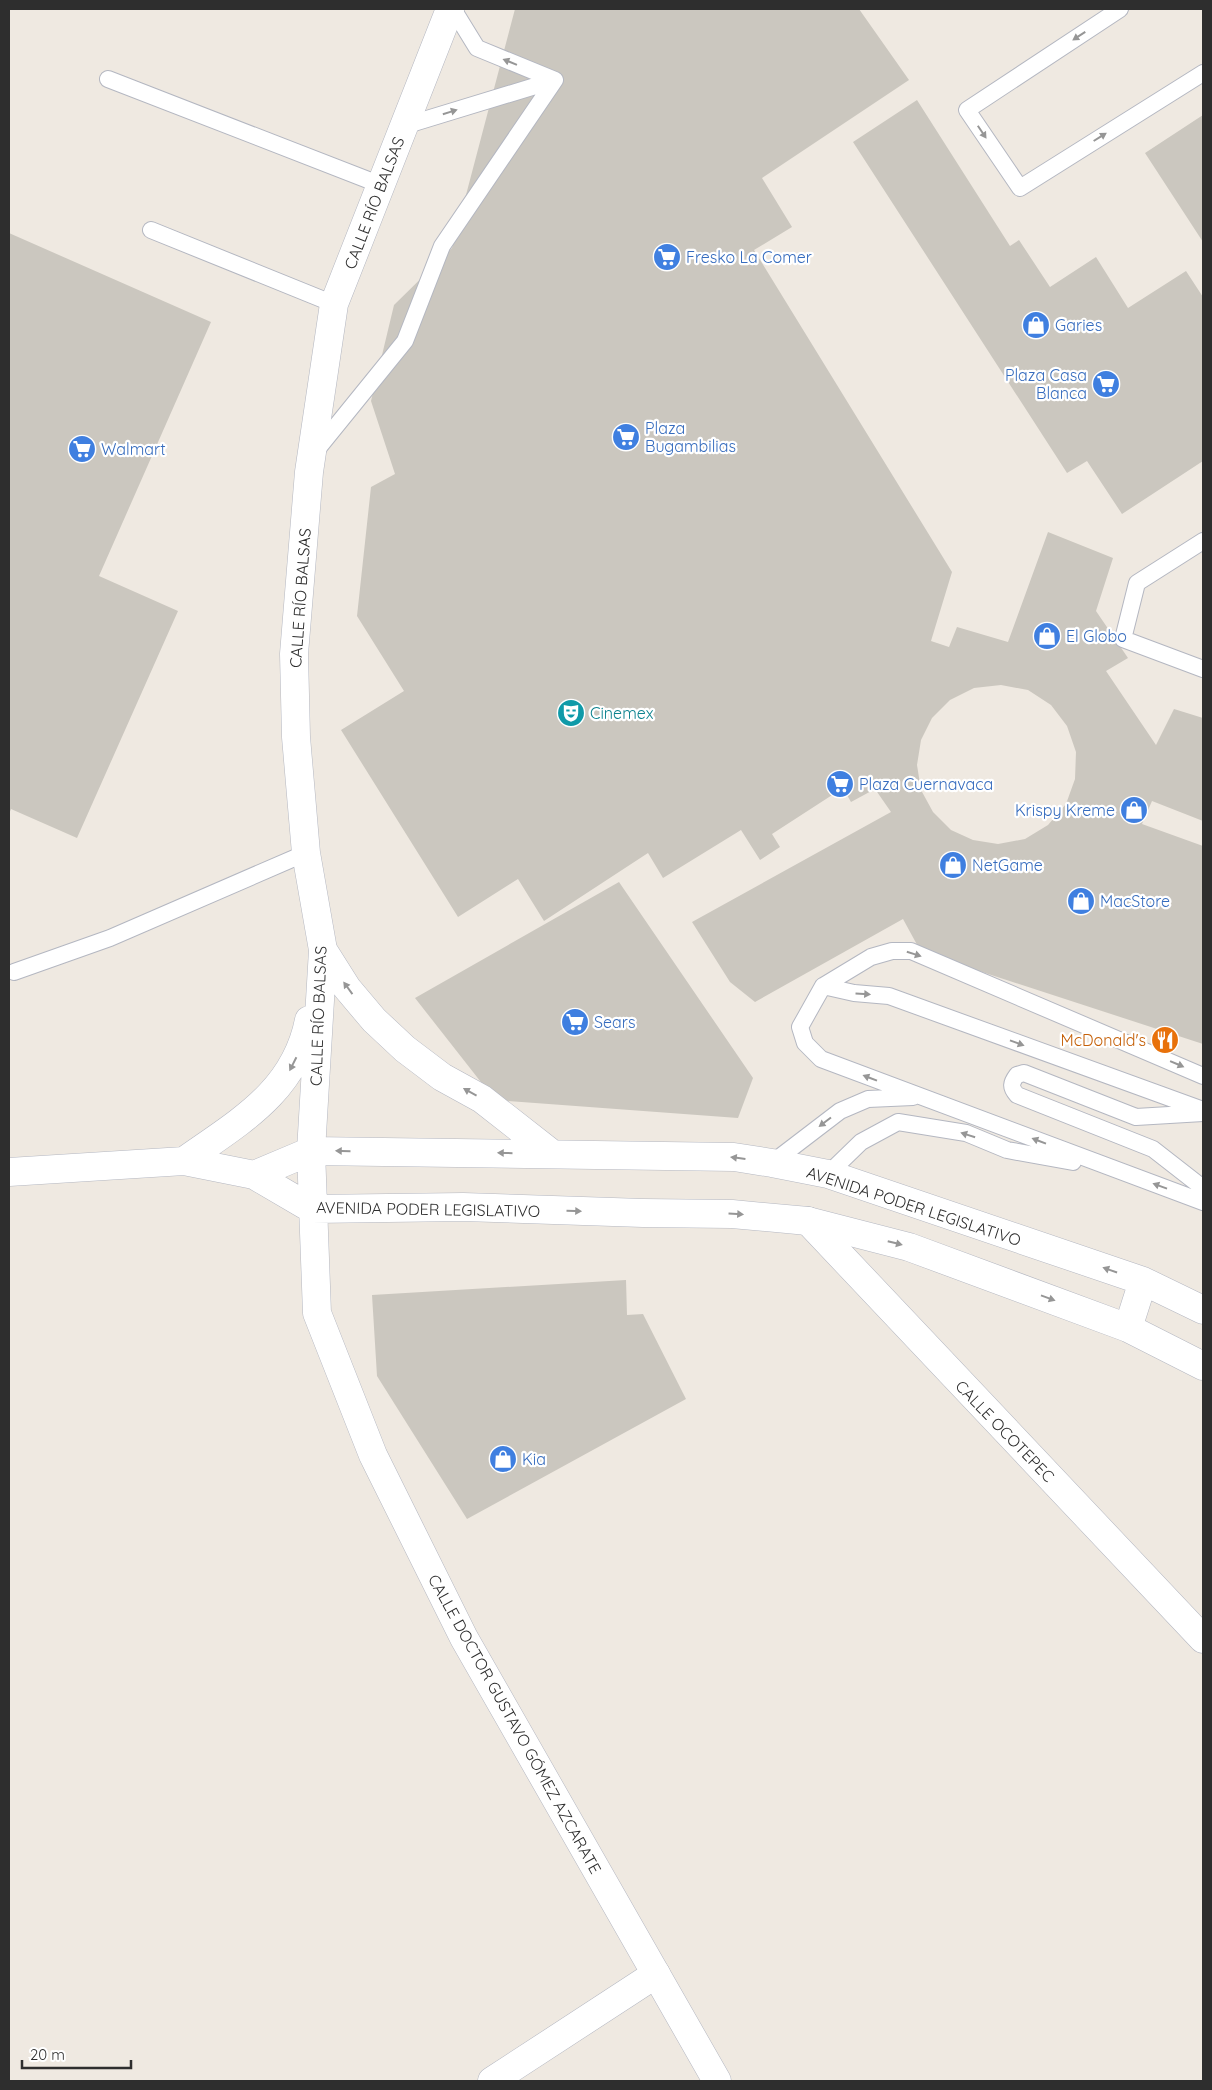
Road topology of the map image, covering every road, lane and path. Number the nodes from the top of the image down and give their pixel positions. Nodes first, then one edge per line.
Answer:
1 (451, 9) edge
2 (1120, 9) edge
3 (1203, 72) edge
4 (108, 79) dead end
5 (555, 80) junction
6 (404, 126) junction
7 (381, 185) junction
8 (151, 230) dead end
9 (334, 304) junction
10 (311, 457) junction
11 (1203, 541) edge
12 (1203, 669) edge
13 (306, 853) junction
14 (323, 950) junction
15 (14, 972) dead end
16 (823, 986) junction
17 (1203, 1076) edge
18 (920, 1096) junction
19 (1203, 1112) edge
20 (311, 1150) junction
21 (550, 1153) junction
22 (184, 1161) junction
23 (772, 1163) junction
24 (1117, 1171) junction
25 (9, 1172) edge
26 (828, 1174) junction
27 (254, 1175) junction
28 (1203, 1188) edge
29 (1203, 1202) edge
30 (312, 1209) junction
31 (808, 1221) junction
32 (1143, 1282) junction
33 (1203, 1310) edge
34 (1128, 1328) junction
35 (1203, 1366) edge
36 (1203, 1639) edge
37 (656, 1974) junction
38 (492, 2081) edge
39 (717, 2081) edge

5 -> 1 lane
1 - 6 street, CALLE RÍO BALSAS
2 -> 3 lane
4 - 7 lane
6 -> 5 lane
5 - 10 lane
6 - 7 street, CALLE RÍO BALSAS
7 - 9 street, CALLE RÍO BALSAS
8 - 9 lane
9 - 10 street, CALLE RÍO BALSAS
10 - 13 street, CALLE RÍO BALSAS
11 - 12 lane
13 - 14 street, CALLE RÍO BALSAS
13 - 15 lane
14 - 20 street, CALLE RÍO BALSAS
21 -> 14 street
14 -> 22 street
16 -> 17 lane
18 -> 16 lane
16 -> 19 lane
18 -> 23 lane
24 -> 18 lane
19 - 28 lane
21 -> 20 street, AVENIDA PODER LEGISLATIVO
20 - 27 street, AVENIDA PODER LEGISLATIVO
20 - 30 street, CALLE RÍO BALSAS
23 -> 21 street, AVENIDA PODER LEGISLATIVO
22 - 25 street
22 - 27 street
23 - 26 street, AVENIDA PODER LEGISLATIVO
24 -> 26 lane
29 -> 24 lane
32 -> 26 street, AVENIDA PODER LEGISLATIVO
27 - 30 street, AVENIDA PODER LEGISLATIVO
30 -> 31 street, AVENIDA PODER LEGISLATIVO
30 - 37 street, CALLE DOCTOR GUSTAVO GÓMEZ AZCARATE
31 -> 34 street, AVENIDA PODER LEGISLATIVO
31 - 36 street, CALLE OCOTEPEC
32 - 33 street, AVENIDA PODER LEGISLATIVO
32 - 34 street
34 - 35 street, AVENIDA PODER LEGISLATIVO
37 - 38 street
37 - 39 street, CALLE DOCTOR GUSTAVO GÓMEZ AZCARATE

